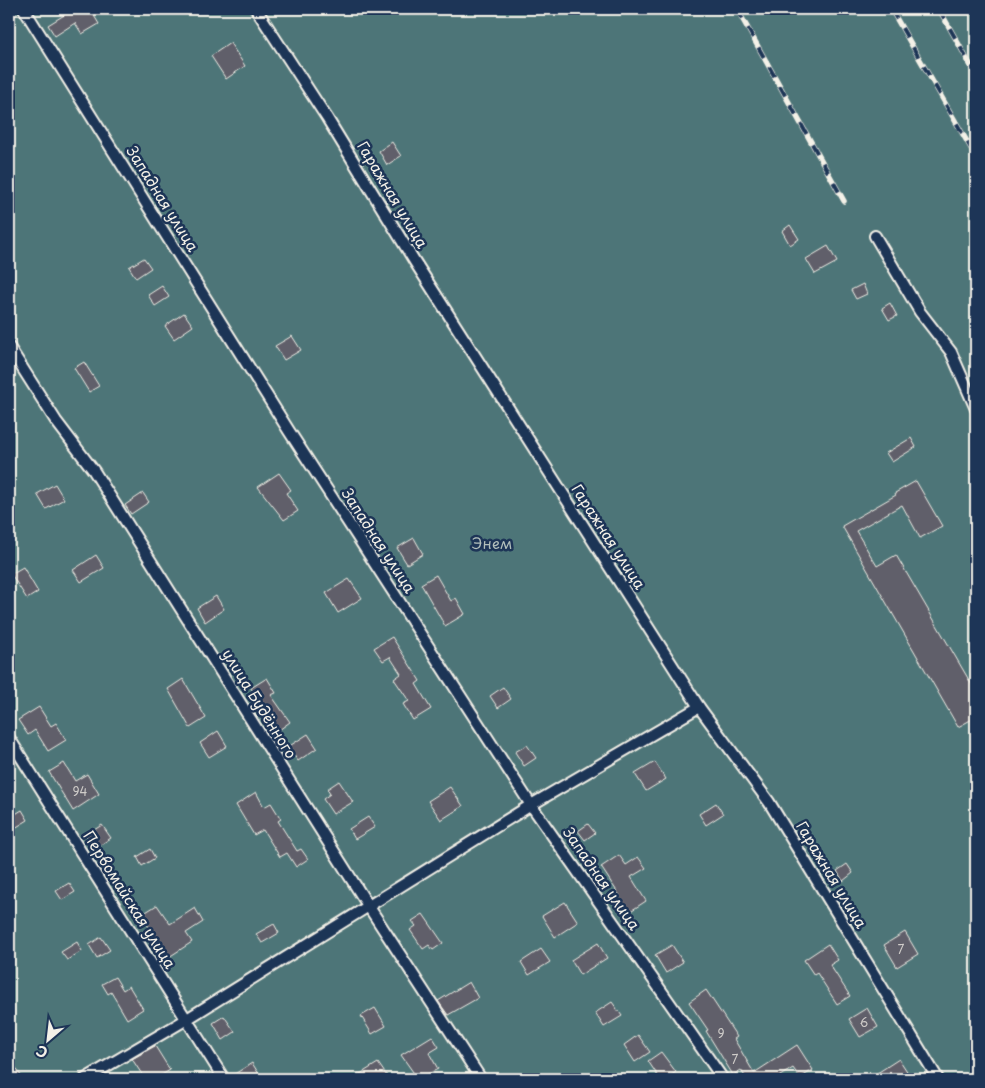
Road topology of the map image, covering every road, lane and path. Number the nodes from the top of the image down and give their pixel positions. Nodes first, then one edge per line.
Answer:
1 (24, 9) edge
2 (256, 9) edge
3 (875, 236) dead end
4 (9, 348) edge
5 (976, 410) edge
6 (699, 707) junction
7 (9, 738) edge
8 (531, 805) junction
9 (369, 906) junction
10 (187, 1020) junction
11 (85, 1079) edge
12 (224, 1079) edge
13 (481, 1079) edge
14 (724, 1079) edge
15 (938, 1079) edge

1 - 8 street, Западная улица
2 - 6 street, Гаражная улица
3 - 5 street
4 - 9 street, улица Будённого
6 - 8 street
6 - 15 street, Гаражная улица
7 - 10 street, Первомайская улица
8 - 9 street
8 - 14 street, Западная улица
9 - 10 street
9 - 13 street, улица Будённого
10 - 11 street
10 - 12 street, Первомайская улица

